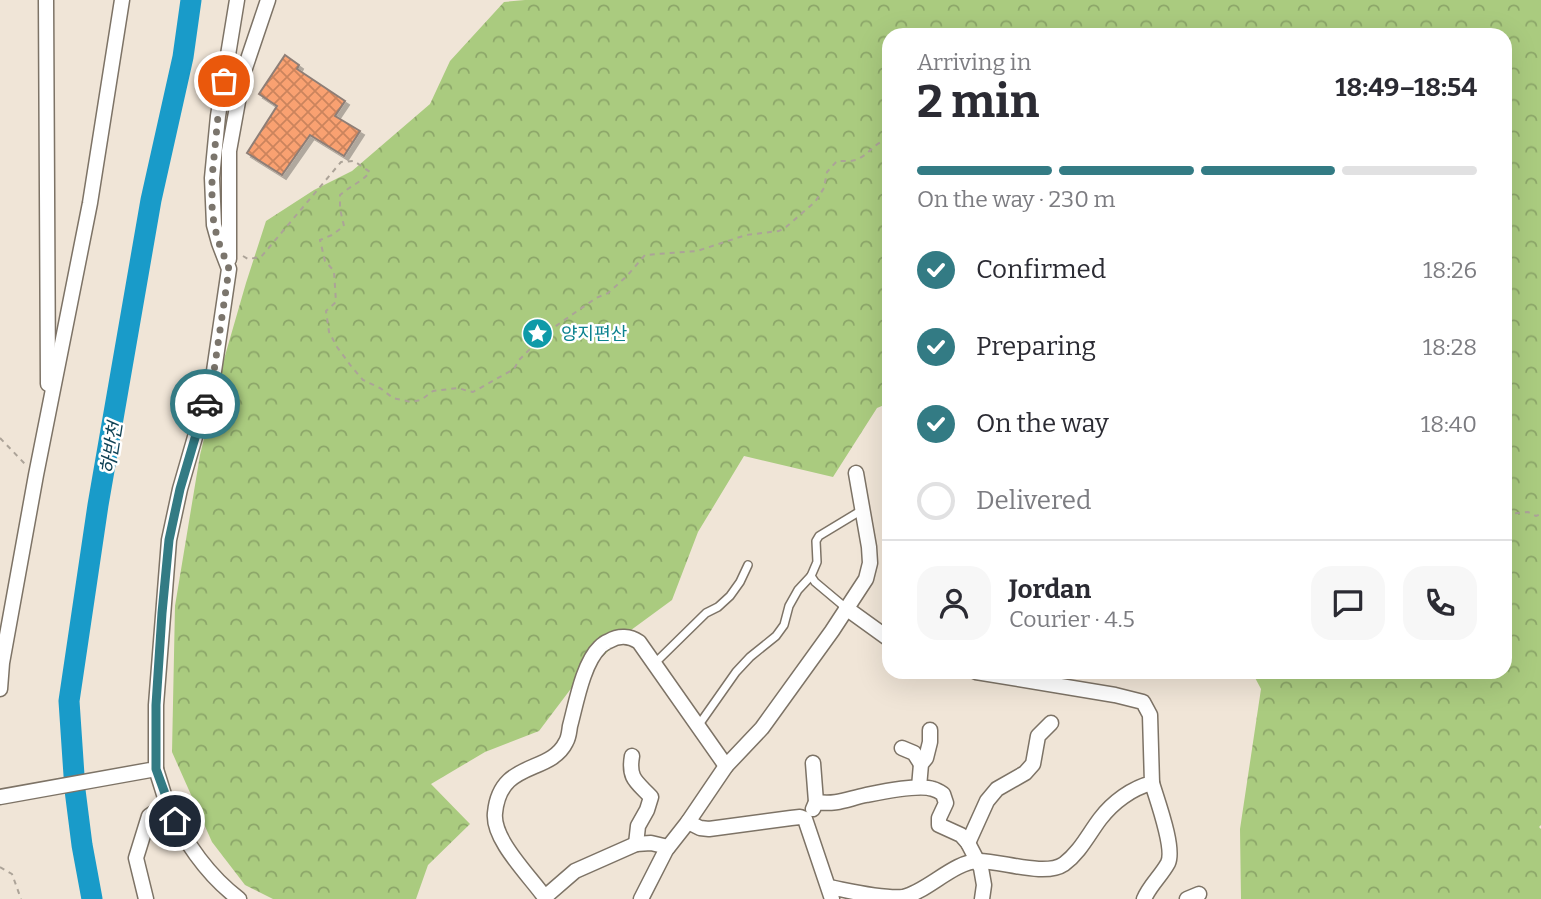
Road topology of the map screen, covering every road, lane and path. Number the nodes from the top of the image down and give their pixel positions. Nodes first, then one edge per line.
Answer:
1 (46, 0) edge
2 (122, 0) edge
3 (237, 0) edge
4 (268, 0) edge
5 (882, 141) edge
6 (229, 246) junction
7 (229, 269) junction
8 (51, 399) junction
9 (0, 438) edge
10 (856, 473) dead end
11 (36, 475) junction
12 (862, 510) junction
13 (1512, 513) edge
14 (1541, 514) edge
15 (748, 565) dead end
16 (811, 576) junction
17 (846, 608) junction
18 (882, 634) edge
19 (654, 663) junction
20 (1038, 679) edge
21 (0, 689) edge
22 (1051, 723) dead end
23 (697, 727) junction
24 (930, 730) dead end
25 (902, 748) dead end
26 (632, 756) dead end
27 (813, 763) dead end
28 (921, 764) junction
29 (726, 766) junction
30 (149, 770) junction
31 (1152, 783) junction
32 (919, 787) junction
33 (4, 797) edge
34 (817, 802) junction
35 (167, 804) junction
36 (805, 819) junction
37 (688, 822) junction
38 (968, 843) junction
39 (636, 844) junction
40 (668, 847) junction
41 (976, 861) junction
42 (0, 867) edge
43 (830, 893) edge
44 (545, 898) edge
45 (21, 899) edge
46 (146, 899) edge
47 (239, 899) edge
48 (641, 899) edge
49 (982, 899) edge
50 (1144, 899) edge

1 - 8 street
2 - 8 street
3 - 7 street
4 - 6 street
5 - 6 path
6 - 7 street
7 - 30 street
8 - 11 street
9 - 11 path
10 - 12 street
11 - 21 street
12 - 16 lane
12 - 17 street
13 - 14 path
15 - 19 lane
16 - 17 lane
16 - 23 lane
17 - 18 street
17 - 29 street
19 - 23 street
19 - 44 street
20 - 31 street
22 - 38 street
23 - 29 street
24 - 28 street
25 - 28 street
26 - 39 street
27 - 34 street
28 - 32 street
29 - 37 street
30 - 33 street
30 - 35 street
31 - 41 street
31 - 50 street
32 - 34 street
32 - 38 street
34 - 36 street
35 - 46 street
35 - 47 street
36 - 37 street
36 - 43 street
37 - 40 street
38 - 41 street
39 - 40 street
39 - 44 street
40 - 48 street
41 - 43 street
41 - 49 street
42 - 45 path

